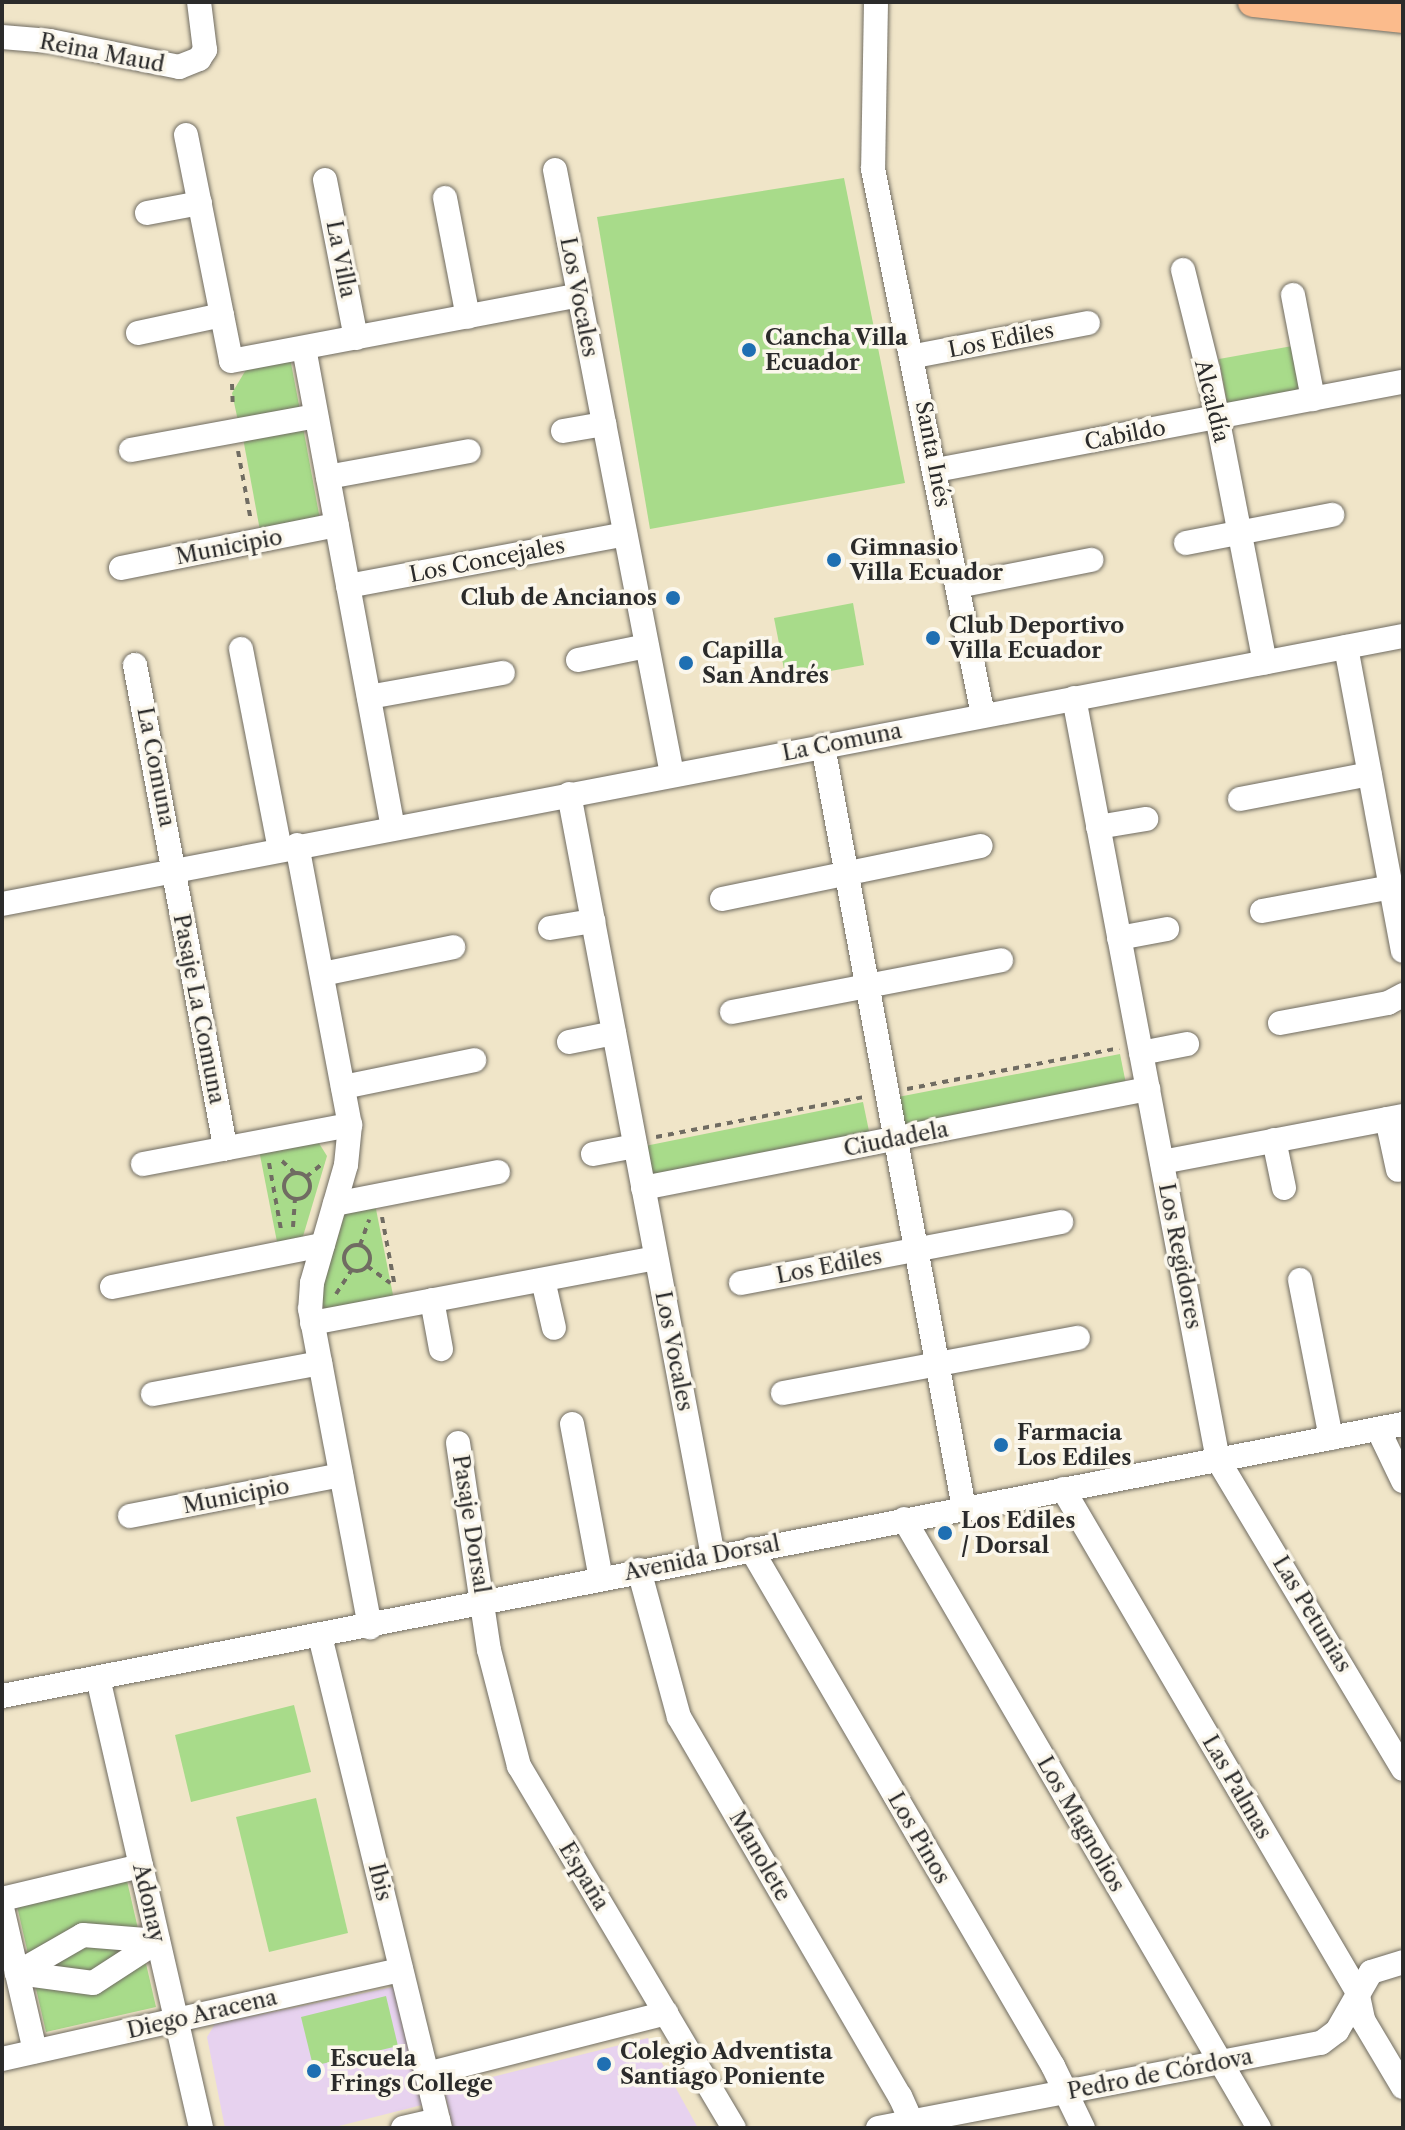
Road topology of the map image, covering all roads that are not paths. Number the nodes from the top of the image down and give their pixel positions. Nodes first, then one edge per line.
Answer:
1 (199, 2) edge
2 (876, 2) edge
3 (1253, 2) edge
4 (1403, 18) edge
5 (2, 37) edge
6 (186, 135) dead end
7 (555, 170) dead end
8 (325, 180) dead end
9 (445, 198) dead end
10 (200, 203) junction
11 (147, 213) dead end
12 (1183, 270) dead end
13 (579, 295) junction
14 (1293, 295) dead end
15 (222, 315) junction
16 (468, 317) junction
17 (1088, 323) dead end
18 (138, 333) dead end
19 (356, 338) junction
20 (304, 348) junction
21 (915, 356) junction
22 (1403, 382) edge
23 (1313, 399) junction
24 (316, 416) junction
25 (1218, 417) junction
26 (604, 424) junction
27 (563, 431) dead end
28 (131, 450) dead end
29 (469, 451) dead end
30 (936, 470) junction
31 (328, 477) junction
32 (1332, 515) dead end
33 (337, 525) junction
34 (1240, 533) junction
35 (625, 534) junction
36 (1186, 543) dead end
37 (1091, 560) dead end
38 (121, 568) dead end
39 (348, 586) junction
40 (958, 586) junction
41 (1403, 636) edge
42 (647, 646) junction
43 (1346, 647) junction
44 (241, 649) dead end
45 (578, 660) dead end
46 (1265, 662) junction
47 (135, 665) dead end
48 (503, 673) dead end
49 (369, 697) junction
50 (1074, 698) junction
51 (983, 715) junction
52 (823, 746) junction
53 (672, 774) junction
54 (1370, 774) junction
55 (569, 794) junction
56 (1240, 799) dead end
57 (1146, 819) dead end
58 (393, 827) junction
59 (1098, 827) junction
60 (981, 846) dead end
61 (289, 847) junction
62 (174, 869) junction
63 (846, 874) junction
64 (1391, 887) junction
65 (722, 899) dead end
66 (2, 904) edge
67 (1262, 911) dead end
68 (593, 921) junction
69 (550, 928) dead end
70 (1167, 929) dead end
71 (1402, 936) edge
72 (1119, 938) junction
73 (453, 947) dead end
74 (1001, 960) dead end
75 (322, 974) junction
76 (867, 986) junction
77 (1403, 995) edge
78 (732, 1012) dead end
79 (1280, 1023) dead end
80 (614, 1033) junction
81 (569, 1042) dead end
82 (1187, 1044) dead end
83 (1141, 1053) junction
84 (474, 1060) dead end
85 (343, 1087) junction
86 (1148, 1089) junction
87 (1395, 1118) edge
88 (350, 1125) junction
89 (896, 1139) junction
90 (1274, 1140) junction
91 (635, 1146) junction
92 (226, 1149) junction
93 (593, 1154) dead end
94 (1162, 1162) junction
95 (143, 1164) dead end
96 (1398, 1170) dead end
97 (498, 1172) dead end
98 (643, 1188) junction
99 (1284, 1188) dead end
100 (335, 1204) junction
101 (1061, 1222) dead end
102 (323, 1245) junction
103 (916, 1249) junction
104 (656, 1258) junction
105 (543, 1280) junction
106 (1300, 1280) dead end
107 (741, 1283) dead end
108 (112, 1287) dead end
109 (432, 1300) junction
110 (312, 1323) junction
111 (554, 1328) dead end
112 (1078, 1338) dead end
113 (441, 1349) dead end
114 (320, 1363) junction
115 (938, 1364) junction
116 (783, 1393) dead end
117 (153, 1394) dead end
118 (572, 1424) dead end
119 (1403, 1424) edge
120 (1378, 1429) junction
121 (1331, 1438) junction
122 (458, 1443) dead end
123 (1218, 1460) junction
124 (341, 1475) junction
125 (1403, 1481) edge
126 (1063, 1489) junction
127 (964, 1508) junction
128 (130, 1516) dead end
129 (904, 1519) junction
130 (751, 1549) junction
131 (713, 1556) junction
132 (639, 1570) junction
133 (601, 1579) junction
134 (484, 1605) junction
135 (370, 1627) junction
136 (320, 1636) junction
137 (98, 1678) junction
138 (2, 1696) edge
139 (1403, 1769) edge
140 (141, 1866) junction
141 (2, 1899) edge
142 (2, 1908) edge
143 (158, 1941) junction
144 (1403, 1962) edge
145 (401, 1970) junction
146 (17, 1973) junction
147 (1357, 1991) junction
148 (666, 2013) junction
149 (176, 2019) junction
150 (35, 2051) junction
151 (2, 2059) edge
152 (1221, 2063) junction
153 (427, 2074) junction
154 (1403, 2087) edge
155 (1063, 2093) junction
156 (439, 2124) edge
157 (913, 2125) edge
158 (201, 2128) edge
159 (403, 2128) edge
160 (734, 2128) edge
161 (878, 2128) edge
162 (1083, 2128) edge
163 (1259, 2128) edge

1 - 5 street, Reina Maud
2 - 21 street, Santa Inés
3 - 4 main road
6 - 10 street
7 - 13 street, Los Vocales
8 - 19 street, La Villa
9 - 16 street
10 - 11 street
10 - 15 street
12 - 25 street, Alcaldía
13 - 16 street
13 - 26 street, Los Vocales
14 - 23 street
15 - 18 street
15 - 20 street
16 - 19 street
17 - 21 street, Los Ediles
19 - 20 street
20 - 24 street
21 - 30 street, Santa Inés
22 - 23 street, Cabildo
23 - 25 street, Cabildo
24 - 28 street
24 - 31 street
25 - 30 street, Cabildo
25 - 34 street, Alcaldía
26 - 27 street
26 - 35 street, Los Vocales
29 - 31 street
30 - 40 street, Santa Inés
31 - 33 street
32 - 34 street
33 - 38 street, Municipio
33 - 39 street
34 - 36 street
34 - 46 street, Alcaldía
35 - 39 street, Los Concejales
35 - 42 street, Los Vocales
37 - 40 street
39 - 49 street
40 - 51 street, Santa Inés
41 - 43 street, La Comuna
42 - 45 street
42 - 53 street, Los Vocales
43 - 46 street, La Comuna
43 - 54 street
44 - 61 street
46 - 50 street, La Comuna
47 - 62 street, La Comuna
48 - 49 street
49 - 58 street
50 - 51 street, La Comuna
50 - 59 street, Los Regidores
51 - 52 street, La Comuna
52 - 53 street, La Comuna
52 - 63 street
53 - 55 street, La Comuna
54 - 56 street
54 - 64 street
55 - 58 street, La Comuna
55 - 68 street, Los Vocales
57 - 59 street
58 - 61 street, La Comuna
59 - 72 street, Los Regidores
60 - 63 street
61 - 62 street, La Comuna
61 - 75 street
62 - 66 street, La Comuna
62 - 92 street, Pasaje La Comuna
63 - 65 street
63 - 76 street
64 - 67 street
64 - 71 street
68 - 69 street
68 - 80 street, Los Vocales
70 - 72 street
72 - 83 street, Los Regidores
73 - 75 street
74 - 76 street
75 - 85 street
76 - 78 street
76 - 89 street
77 - 79 street
80 - 81 street
80 - 91 street, Los Vocales
82 - 83 street
83 - 86 street, Los Regidores
84 - 85 street
85 - 88 street
86 - 89 street, Ciudadela
86 - 94 street, Los Regidores
87 - 90 street
87 - 96 street
88 - 92 street
88 - 100 street
89 - 98 street, Ciudadela
89 - 103 street
90 - 94 street
90 - 99 street
91 - 93 street
91 - 98 street, Los Vocales
92 - 95 street
94 - 123 street, Los Regidores
97 - 100 street
98 - 104 street, Los Vocales
100 - 102 street
101 - 103 street, Los Ediles
102 - 108 street
102 - 110 street
103 - 107 street, Los Ediles
103 - 115 street
104 - 105 street
104 - 131 street, Los Vocales
105 - 109 street
105 - 111 street
106 - 121 street
109 - 110 street
109 - 113 street
110 - 114 street
112 - 115 street
114 - 117 street
114 - 124 street
115 - 116 street
115 - 127 street
118 - 133 street
119 - 120 street, Avenida Dorsal
120 - 121 street, Avenida Dorsal
120 - 125 street
121 - 123 street, Avenida Dorsal
122 - 134 street, Pasaje Dorsal
123 - 126 street, Avenida Dorsal
123 - 139 street, Las Petunias
124 - 128 street, Municipio
124 - 135 street
126 - 127 street, Avenida Dorsal
126 - 147 street, Las Palmas
127 - 129 street, Avenida Dorsal
129 - 130 street, Avenida Dorsal
129 - 152 street, Los Magnolios
130 - 131 street, Avenida Dorsal
130 - 155 street, Los Pinos
131 - 132 street, Avenida Dorsal
132 - 133 street, Avenida Dorsal
132 - 157 street, Manolete
133 - 134 street, Avenida Dorsal
134 - 135 street, Avenida Dorsal
134 - 148 street, España
135 - 136 street, Avenida Dorsal
136 - 137 street, Avenida Dorsal
136 - 145 street, Ibis
137 - 138 street, Avenida Dorsal
137 - 140 street, Adonay
140 - 141 street
140 - 143 street, Adonay
142 - 146 street
143 - 146 street
143 - 146 street
143 - 149 street, Adonay
144 - 147 street, Pedro de Córdova
145 - 149 street, Diego Aracena
145 - 153 street, Ibis
146 - 150 street
147 - 152 street, Pedro de Córdova
147 - 154 street, Las Palmas
148 - 153 street
148 - 160 street, España
149 - 150 street, Diego Aracena
149 - 158 street, Adonay
150 - 151 street, Diego Aracena
152 - 155 street, Pedro de Córdova
152 - 163 street, Los Magnolios
153 - 156 street, Ibis
155 - 157 street, Pedro de Córdova
155 - 162 street, Los Pinos
156 - 159 street
157 - 161 street, Pedro de Córdova

